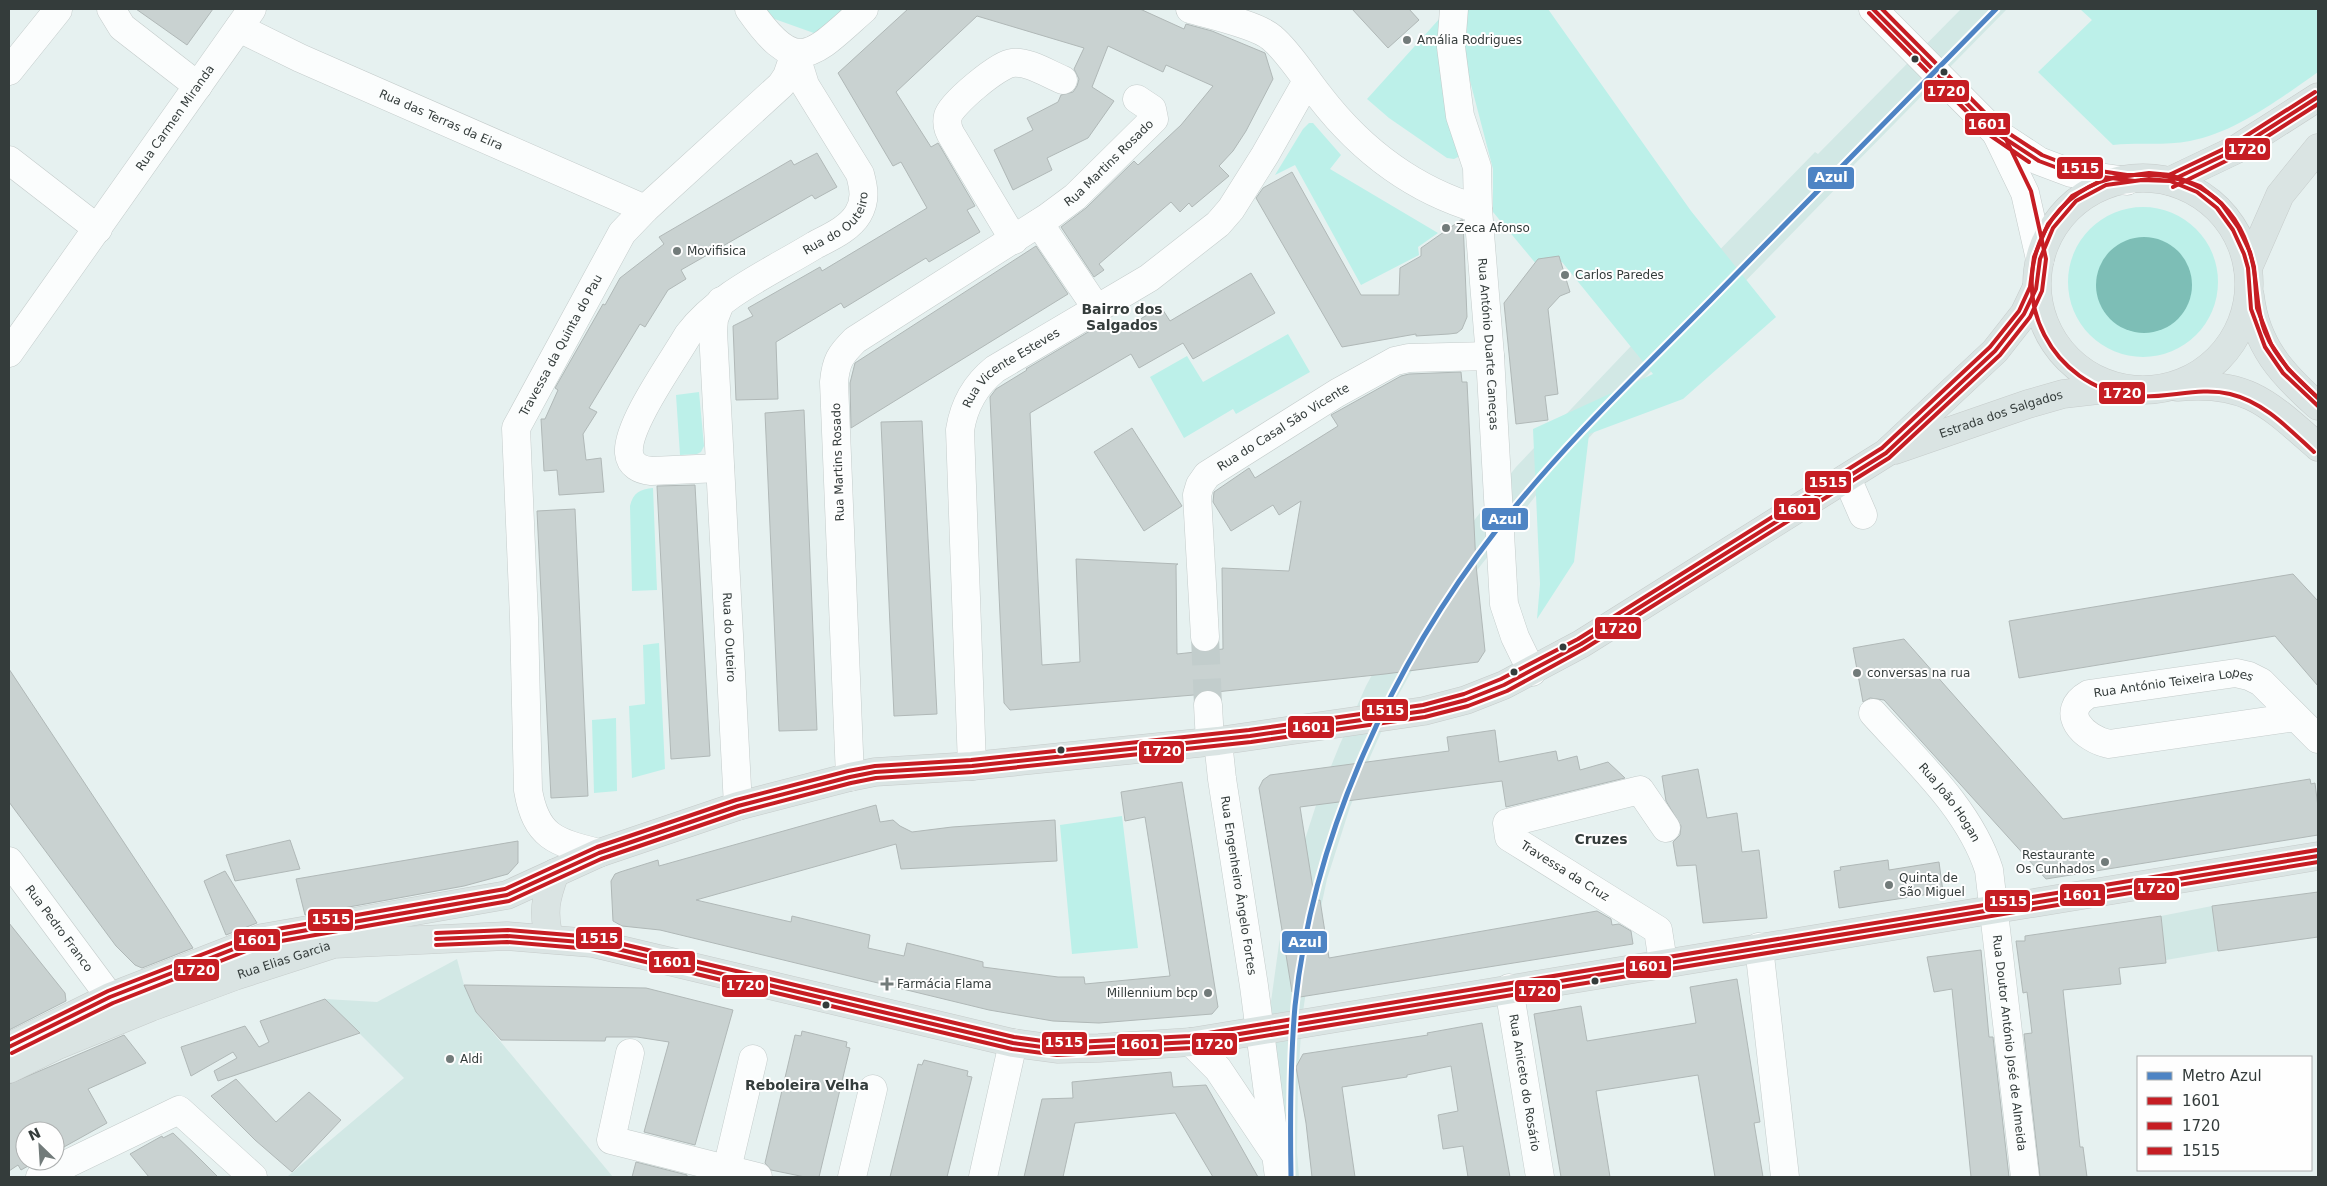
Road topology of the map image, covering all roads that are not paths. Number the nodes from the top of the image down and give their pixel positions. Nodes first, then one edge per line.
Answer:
1 (111, 9) edge
2 (749, 9) edge
3 (864, 9) edge
4 (1190, 9) edge
5 (1454, 9) edge
6 (1874, 9) edge
7 (58, 10) dead end
8 (246, 18) edge
9 (790, 51) junction
10 (9, 71) edge
11 (1063, 80) dead end
12 (198, 86) junction
13 (1313, 89) junction
14 (2318, 97) edge
15 (1137, 99) dead end
16 (1995, 132) junction
17 (2318, 148) edge
18 (9, 160) edge
19 (2127, 181) junction
20 (2170, 181) junction
21 (1478, 208) junction
22 (645, 209) junction
23 (1039, 223) junction
24 (98, 229) junction
25 (1014, 240) junction
26 (2040, 259) junction
27 (2248, 279) junction
28 (2036, 289) junction
29 (722, 301) junction
30 (1097, 309) junction
31 (9, 353) edge
32 (1490, 356) junction
33 (2119, 387) junction
34 (2160, 389) junction
35 (2318, 406) edge
36 (2318, 447) edge
37 (1886, 453) junction
38 (720, 468) junction
39 (1847, 478) junction
40 (1864, 515) dead end
41 (1205, 637) tunnel mouth
42 (1532, 672) junction
43 (1208, 705) tunnel mouth
44 (1873, 713) dead end
45 (2296, 717) junction
46 (2318, 739) edge
47 (1214, 741) junction
48 (972, 766) junction
49 (850, 777) junction
50 (738, 806) junction
51 (1666, 828) dead end
52 (599, 853) junction
53 (2318, 856) edge
54 (9, 861) edge
55 (555, 873) junction
56 (1995, 908) junction
57 (548, 939) junction
58 (1759, 947) junction
59 (1663, 962) junction
60 (1509, 988) junction
61 (110, 997) junction
62 (1260, 1031) junction
63 (1190, 1042) junction
64 (1013, 1043) junction
65 (9, 1047) edge
66 (630, 1053) dead end
67 (754, 1059) dead end
68 (9, 1069) edge
69 (873, 1089) dead end
70 (1278, 1167) edge
71 (727, 1170) junction
72 (40, 1177) edge
73 (253, 1177) edge
74 (758, 1177) edge
75 (852, 1177) edge
76 (983, 1177) edge
77 (1540, 1177) edge
78 (1785, 1177) edge
79 (2025, 1177) edge

1 - 12 street
2 - 9 street
3 - 9 street
4 - 13 street
5 - 21 street
6 - 16 street
7 - 10 street
8 - 12 street, Rua Carmen Miranda
8 - 22 street, Rua das Terras da Eira
9 - 22 street, Travessa da Quinta do Pau
9 - 29 street, Rua do Outeiro
11 - 25 street
12 - 24 street, Rua Carmen Miranda
13 - 21 street
13 - 30 street, Rua Vicente Esteves
14 - 20 main road
15 - 23 street, Rua Martins Rosado
16 - 19 street
16 - 26 street
17 - 27 main road
18 - 24 street
19 - 20 main road
19 - 26 main road
20 - 27 main road
21 - 32 street, Rua António Duarte Caneças
22 - 52 street, Travessa da Quinta do Pau
23 - 25 street, Rua Martins Rosado
23 - 30 street
24 - 31 street, Rua Carmen Miranda
25 - 49 street, Rua Martins Rosado
26 - 28 main road
27 - 34 main road
27 - 35 main road
28 - 33 main road
28 - 37 main road, Estrada dos Salgados
29 - 38 street, Rua do Outeiro
29 - 38 street, Rua do Outeiro
30 - 48 street, Rua Vicente Esteves
32 - 41 street, Rua do Casal São Vicente
32 - 42 street, Rua António Duarte Caneças
33 - 34 main road
33 - 37 main road, Estrada dos Salgados
34 - 36 main road
37 - 39 main road, Estrada dos Salgados
38 - 50 street, Rua do Outeiro
39 - 40 street
39 - 42 main road, Estrada dos Salgados
42 - 47 main road, Estrada dos Salgados
43 - 47 street, Rua Engenheiro Ângelo Fortes
44 - 56 street, Rua João Hogan
45 - 45 street, Rua António Teixeira Lopes
45 - 46 street, Rua António Teixeira Lopes
47 - 48 main road, Estrada dos Salgados
47 - 62 street, Rua Engenheiro Ângelo Fortes
48 - 49 main road, Rua Elias Garcia
49 - 50 main road, Rua Elias Garcia
50 - 52 main road, Rua Elias Garcia
51 - 59 street, Travessa da Cruz
52 - 55 main road, Rua Elias Garcia
53 - 56 main road, Rua Elias Garcia
54 - 61 street, Rua Pedro Franco
55 - 57 main road
55 - 61 main road, Rua Elias Garcia
56 - 58 main road, Rua Elias Garcia
56 - 79 street, Rua Doutor António José de Almeida
57 - 64 main road, Rua Elias Garcia
57 - 68 main road, Rua Elias Garcia
58 - 59 main road, Rua Elias Garcia
58 - 78 street
59 - 60 main road, Rua Elias Garcia
60 - 62 main road, Rua Elias Garcia
60 - 77 street, Rua Aniceto do Rosário
61 - 65 main road, Rua Elias Garcia
62 - 63 main road, Rua Elias Garcia
62 - 70 street, Rua Engenheiro Ângelo Fortes
63 - 64 main road, Rua Elias Garcia
63 - 70 street
64 - 76 street
66 - 71 street
67 - 71 street
69 - 75 street
71 - 74 street
72 - 73 street

